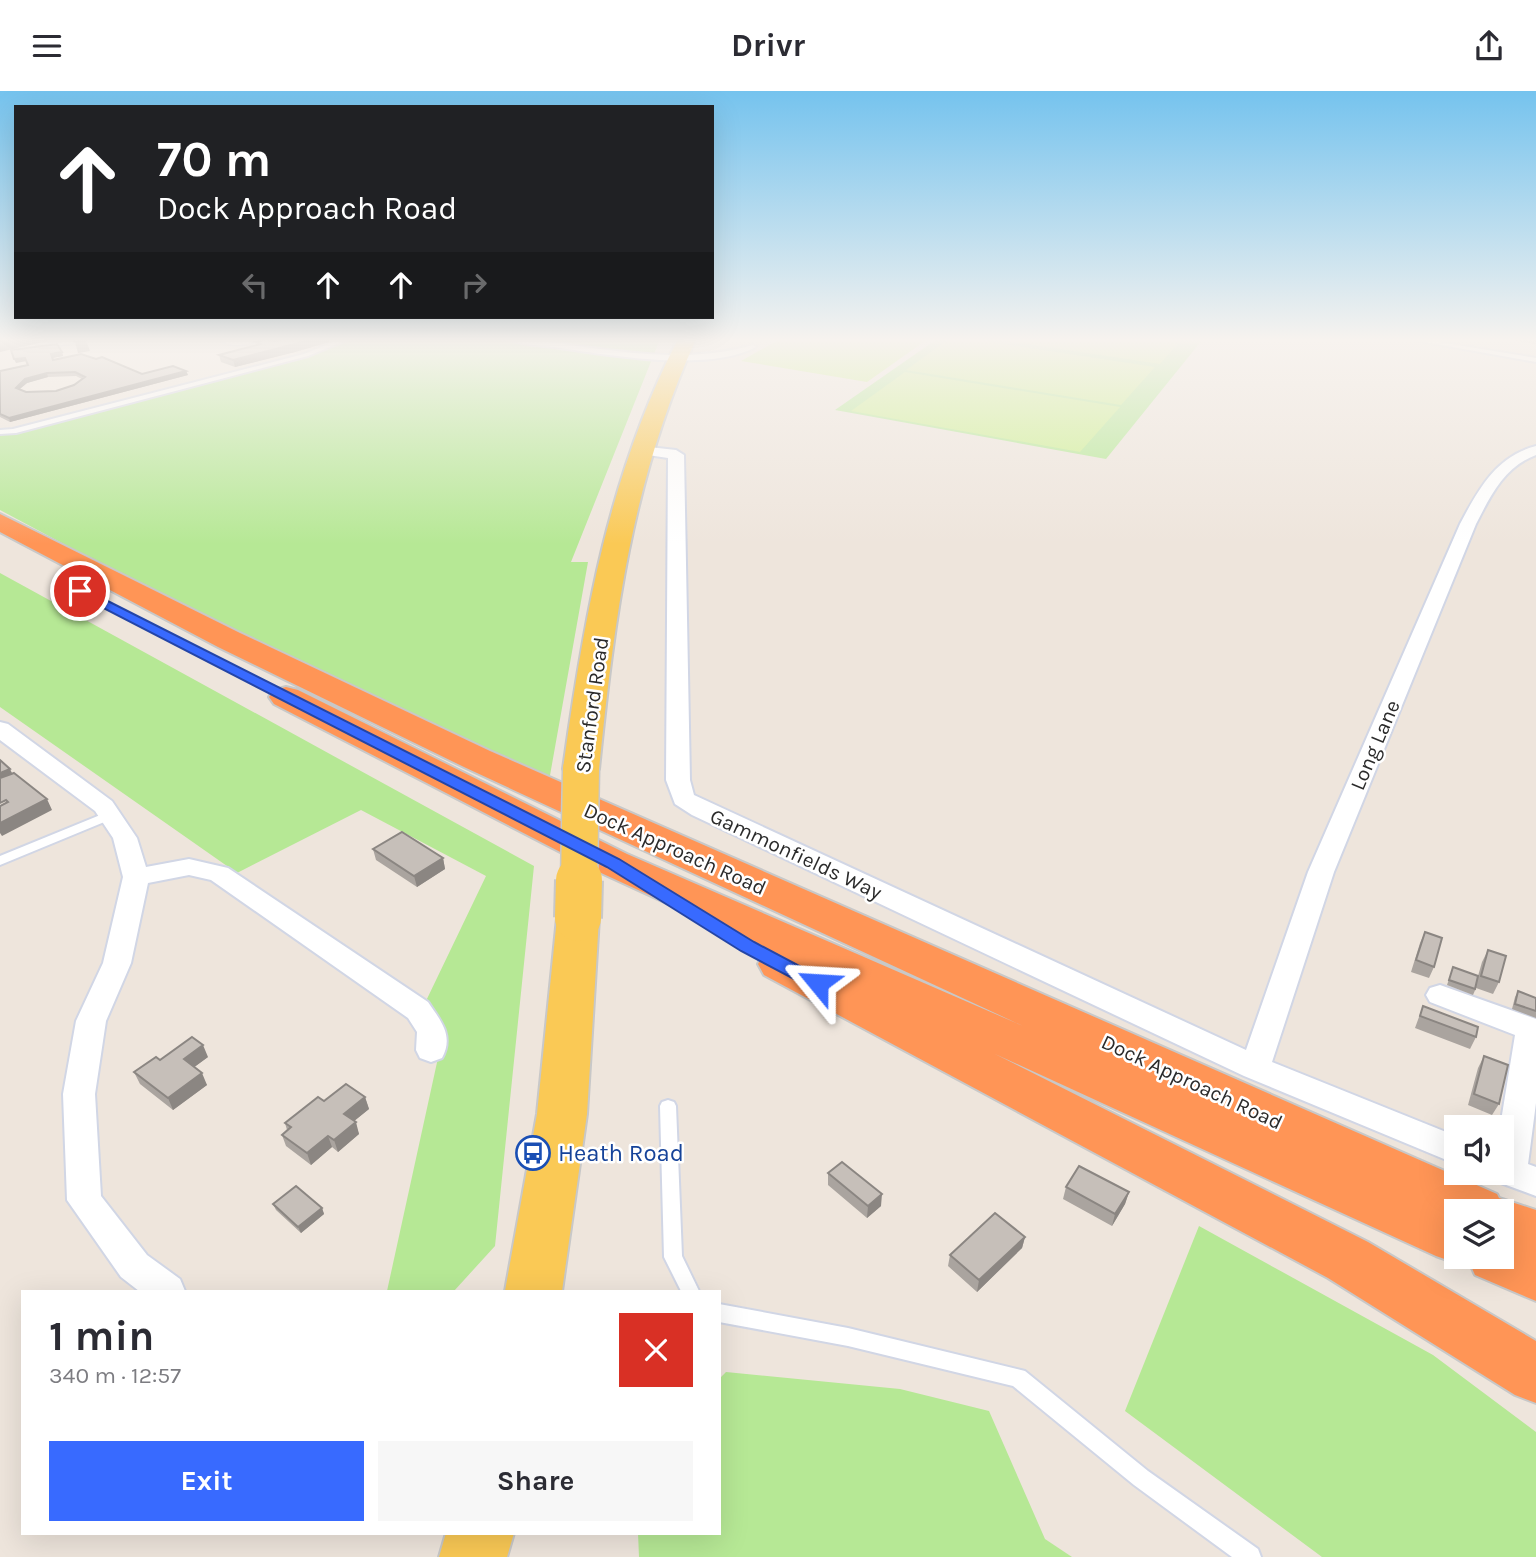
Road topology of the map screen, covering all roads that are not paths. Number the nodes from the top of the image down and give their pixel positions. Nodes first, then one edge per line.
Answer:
1 (102, 407) edge
2 (658, 407) edge
3 (0, 432) edge
4 (640, 450) junction
5 (1536, 450) edge
6 (0, 522) edge
7 (0, 548) edge
8 (0, 729) edge
9 (110, 815) junction
10 (0, 861) edge
11 (613, 863) junction
12 (136, 877) junction
13 (1440, 995) dead end
14 (1533, 1030) edge
15 (431, 1050) dead end
16 (1255, 1067) junction
17 (668, 1106) dead end
18 (1444, 1145) edge
19 (1502, 1197) edge
20 (1536, 1230) edge
21 (1444, 1234) edge
22 (1536, 1236) edge
23 (1514, 1265) edge
24 (1536, 1275) edge
25 (166, 1290) edge
26 (533, 1290) edge
27 (690, 1290) edge
28 (721, 1313) edge
29 (1536, 1374) edge
30 (479, 1535) edge
31 (473, 1557) edge
32 (1250, 1557) edge

1 - 3 lane
2 - 4 main road, Stanford Road
4 - 16 street, Gammonfields Way
4 - 26 main road, Stanford Road, bridge
5 - 16 street, Long Lane
6 - 19 highway, Dock Approach Road
7 - 11 highway, Dock Approach Road
8 - 9 street
9 - 10 lane
9 - 12 street
11 - 21 highway
11 - 29 highway
12 - 15 street
12 - 25 street
13 - 14 street
14 - 19 street
16 - 18 street
17 - 27 lane
19 - 20 highway
19 - 22 highway
23 - 24 highway
28 - 32 lane
30 - 31 main road

